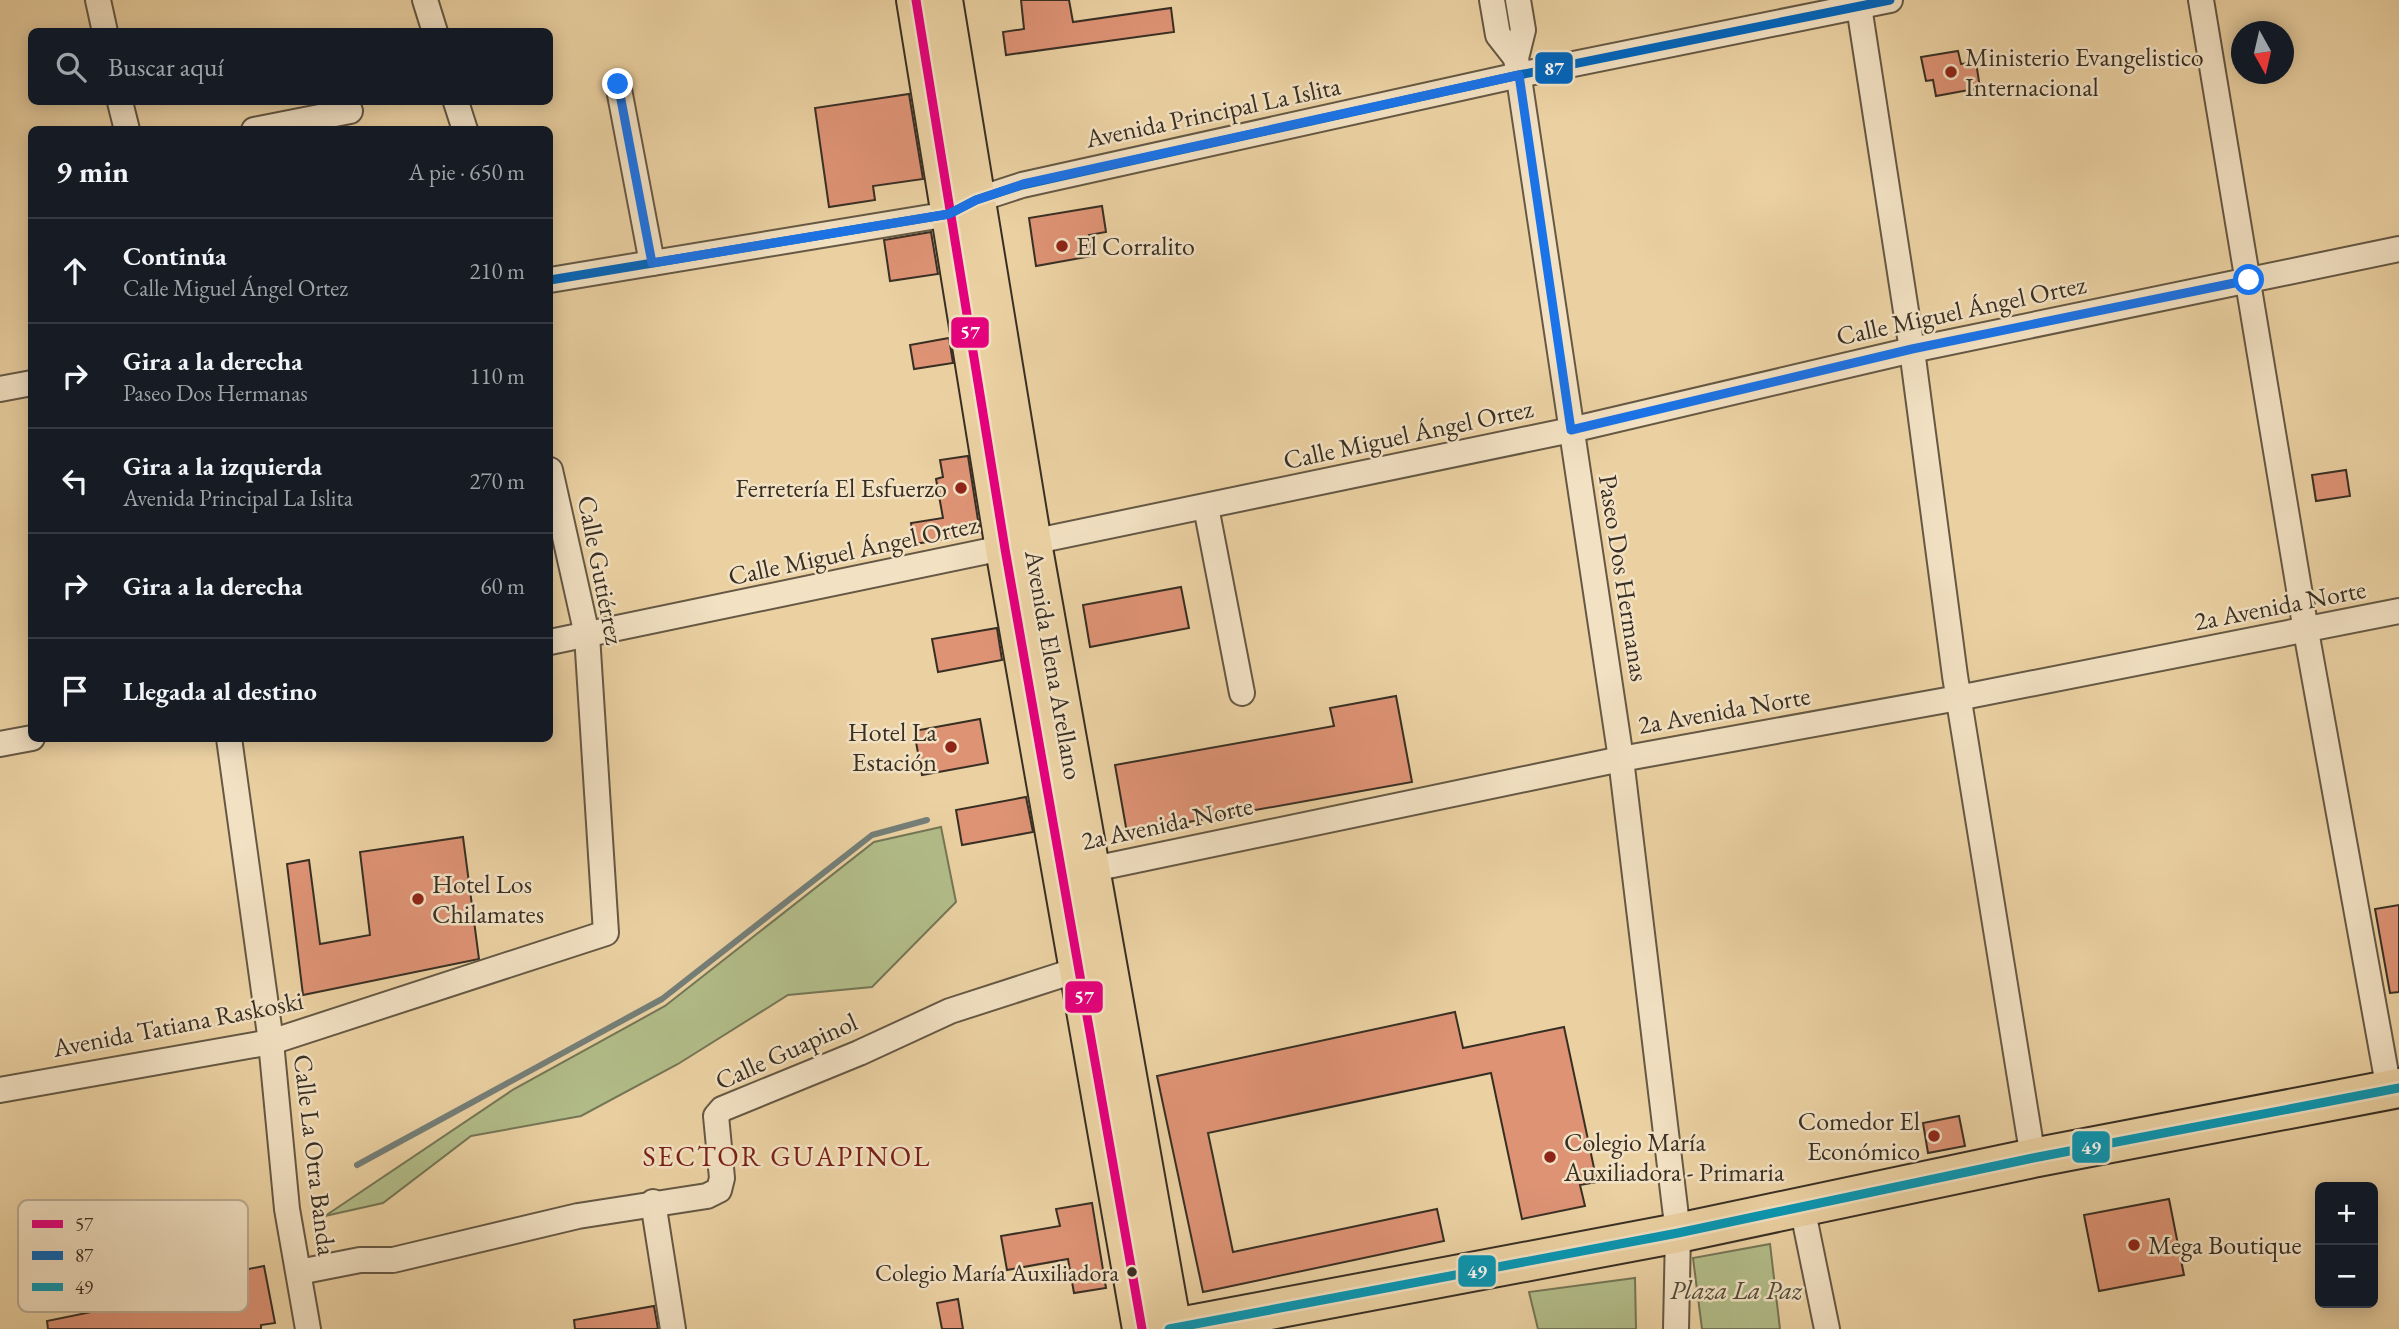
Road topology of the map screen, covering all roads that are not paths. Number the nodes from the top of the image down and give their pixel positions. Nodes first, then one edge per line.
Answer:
1 (98, 0) edge
2 (425, 0) edge
3 (916, 0) edge
4 (943, 0) edge
5 (1492, 0) edge
6 (1518, 0) edge
7 (1890, 0) edge
8 (2201, 0) edge
9 (1859, 3) edge
10 (104, 28) edge
11 (434, 28) edge
12 (1518, 67) junction
13 (618, 84) dead end
14 (121, 105) edge
15 (457, 105) edge
16 (350, 111) dead end
17 (126, 126) edge
18 (274, 126) edge
19 (464, 126) edge
20 (963, 207) junction
21 (2399, 249) edge
22 (652, 263) junction
23 (553, 280) edge
24 (2249, 280) junction
25 (1912, 349) junction
26 (28, 384) edge
27 (0, 389) edge
28 (1571, 430) junction
29 (553, 483) edge
30 (1206, 507) junction
31 (1019, 546) junction
32 (2399, 611) edge
33 (2306, 631) junction
34 (587, 635) junction
35 (553, 641) edge
36 (1242, 693) dead end
37 (1958, 698) junction
38 (28, 739) edge
39 (230, 742) edge
40 (0, 744) edge
41 (1621, 759) junction
42 (1075, 872) junction
43 (606, 933) joint
44 (1077, 970) junction
45 (271, 1042) junction
46 (1108, 1053) junction
47 (2394, 1089) edge
48 (0, 1090) edge
49 (2033, 1158) junction
50 (653, 1202) junction
51 (1802, 1207) junction
52 (1678, 1233) junction
53 (299, 1272) junction
54 (1822, 1323) edge
55 (308, 1329) edge
56 (673, 1329) edge
57 (1142, 1329) edge
58 (1171, 1329) edge
59 (1676, 1329) edge

1 - 10 street
2 - 11 street
3 - 20 highway, Avenida Elena Arellano
4 - 20 highway, Avenida Elena Arellano
5 - 12 street, Paseo Dos Hermanas
6 - 12 street, Paseo Dos Hermanas
7 - 9 street, Avenida Principal La Islita
8 - 24 street
9 - 12 street, Avenida Principal La Islita
9 - 25 street
12 - 20 street, Avenida Principal La Islita
12 - 28 street, Paseo Dos Hermanas
13 - 22 street
14 - 17 street
15 - 19 street
16 - 18 street
20 - 22 street, Avenida Principal La Islita
20 - 31 highway, Avenida Elena Arellano
21 - 24 street, Calle Miguel Ángel Ortez
22 - 23 street, Avenida Principal La Islita
24 - 25 street, Calle Miguel Ángel Ortez
24 - 33 street
25 - 28 street, Calle Miguel Ángel Ortez
25 - 37 street
26 - 27 street
28 - 30 street, Calle Miguel Ángel Ortez
28 - 41 street, Paseo Dos Hermanas
29 - 34 street, Calle Gutiérrez
30 - 31 street, Calle Miguel Ángel Ortez
30 - 36 street
31 - 34 street, Calle Miguel Ángel Ortez
31 - 42 highway, Avenida Elena Arellano
32 - 33 street, 2a Avenida Norte
33 - 37 street, 2a Avenida Norte
33 - 47 street
34 - 35 street, Calle Miguel Ángel Ortez
34 - 43 street, Calle Gutiérrez
37 - 41 street, 2a Avenida Norte
37 - 49 street
38 - 40 street
39 - 45 street, Calle La Otra Banda
41 - 42 street, 2a Avenida Norte
41 - 52 street, Paseo Dos Hermanas
42 - 44 highway, Avenida Elena Arellano
42 - 46 highway, Avenida Elena Arellano
43 - 45 street, Avenida Tatiana Raskoski
44 - 46 highway, Avenida Elena Arellano
44 - 50 street, Calle Guapinol
45 - 48 street, Avenida Tatiana Raskoski
45 - 53 street, Calle La Otra Banda
46 - 57 highway, Avenida Elena Arellano
46 - 58 highway, Avenida Elena Arellano
47 - 49 highway
49 - 51 highway
50 - 53 street, Calle Guapinol
50 - 56 street
51 - 52 highway
51 - 54 street
52 - 58 highway
52 - 59 street, Paseo Dos Hermanas
53 - 55 street, Calle La Otra Banda

